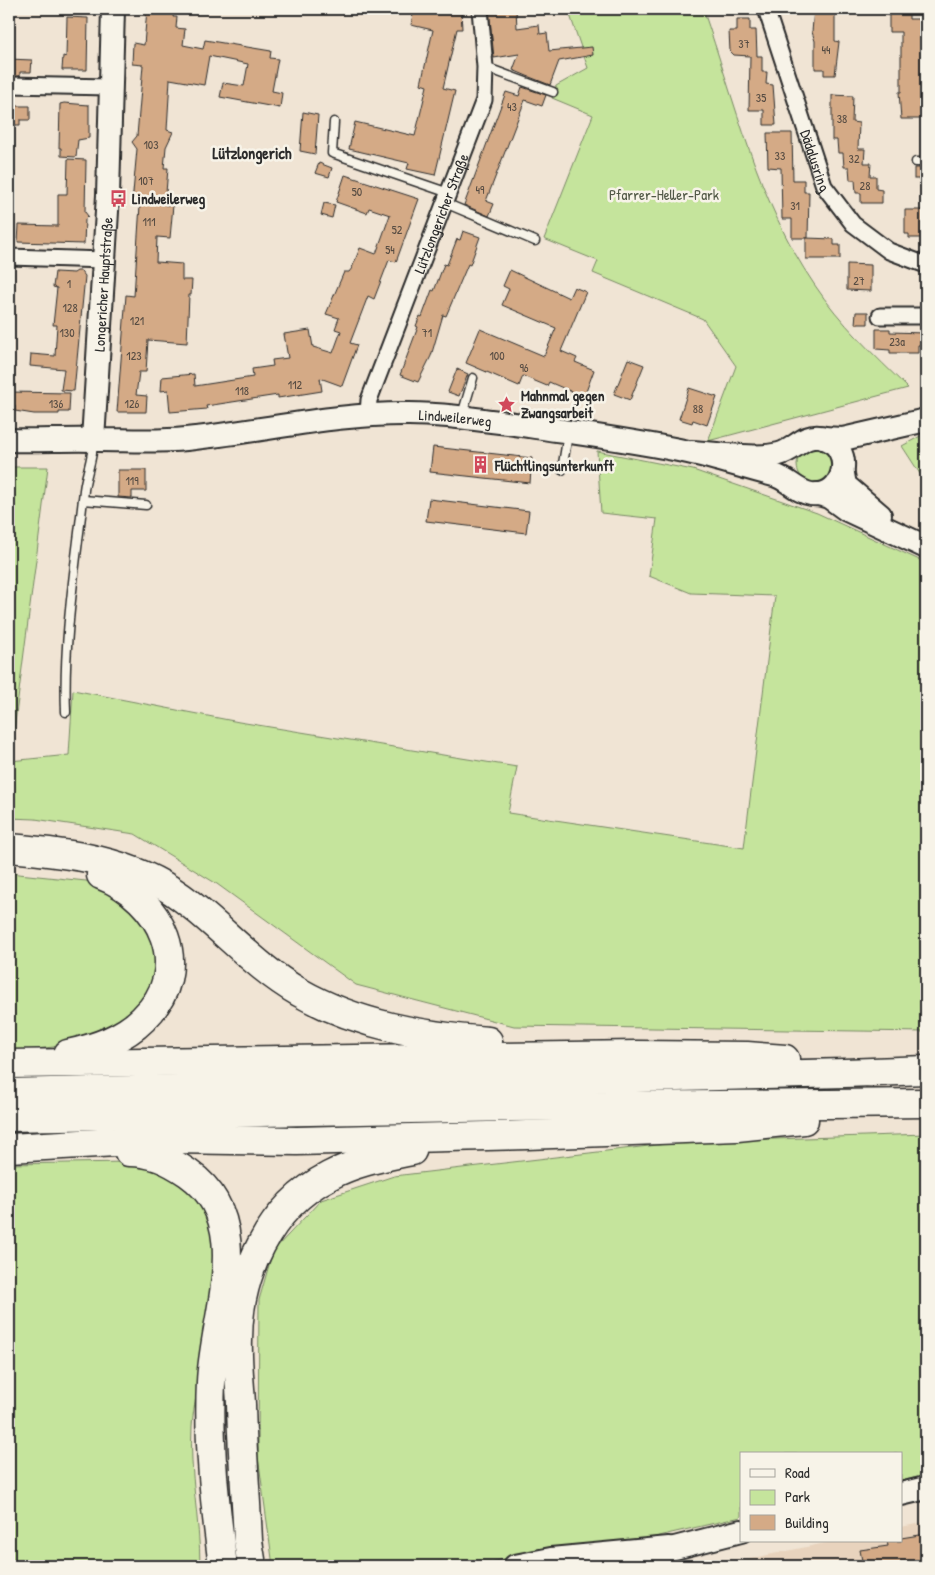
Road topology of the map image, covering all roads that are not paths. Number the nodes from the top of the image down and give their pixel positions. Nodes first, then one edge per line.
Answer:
1 (113, 9) edge
2 (480, 9) edge
3 (766, 9) edge
4 (485, 67) junction
5 (9, 85) edge
6 (110, 88) junction
7 (553, 92) dead end
8 (334, 122) dead end
9 (916, 162) dead end
10 (926, 162) edge
11 (447, 198) junction
12 (535, 241) dead end
13 (9, 257) edge
14 (105, 260) junction
15 (926, 265) edge
16 (880, 316) dead end
17 (926, 316) edge
18 (473, 378) dead end
19 (368, 414) junction
20 (461, 417) junction
21 (926, 420) edge
22 (568, 432) junction
23 (823, 438) junction
24 (9, 440) edge
25 (93, 440) junction
26 (794, 446) junction
27 (691, 452) junction
28 (562, 470) dead end
29 (843, 470) junction
30 (796, 487) junction
31 (818, 494) junction
32 (83, 500) junction
33 (146, 505) dead end
34 (918, 543) edge
35 (66, 712) dead end
36 (9, 848) edge
37 (9, 864) edge
38 (637, 1055) junction
39 (18, 1064) edge
40 (926, 1070) edge
41 (845, 1073) junction
42 (9, 1093) edge
43 (914, 1104) edge
44 (201, 1114) junction
45 (9, 1117) edge
46 (527, 1136) junction
47 (40, 1147) junction
48 (9, 1148) edge
49 (926, 1488) edge
50 (902, 1494) edge
51 (740, 1531) edge
52 (220, 1561) edge
53 (607, 1561) edge
54 (252, 1566) edge
55 (515, 1566) edge

1 - 6 street, Longericher Hauptstraße
2 - 4 street, Lützlongericher Straße
3 - 15 street, Dädalusring
4 - 7 lane
4 - 11 street, Lützlongericher Straße
5 - 6 street
6 - 14 street, Longericher Hauptstraße
8 - 11 lane
9 - 10 lane
11 - 12 lane
11 - 19 street, Lützlongericher Straße
13 - 14 street
14 - 25 street, Longericher Hauptstraße
16 - 17 street
18 - 20 lane
19 - 20 street, Lindweilerweg
19 - 25 street, Lindweilerweg
20 - 22 street, Lindweilerweg
21 - 23 street, Lindweilerweg
21 - 29 street
22 - 27 street, Lindweilerweg
22 - 28 lane
23 - 26 street, Lindweilerweg
23 - 29 street
24 - 25 street, Lindweilerweg
25 - 32 lane
26 - 27 street, Lindweilerweg
26 - 30 street
27 - 30 street, Lindweilerweg
29 - 31 street
29 - 34 street
30 - 31 street, Lindweilerweg
31 - 34 street, Lindweilerweg
32 - 33 lane
32 - 35 lane
36 - 38 highway
37 - 39 highway
38 - 39 highway
38 - 41 highway
40 - 41 highway
41 - 42 highway
43 - 44 highway
43 - 46 highway
44 - 45 highway
44 - 47 highway
46 - 47 highway
46 - 54 highway
47 - 48 highway
47 - 52 highway
49 - 50 street
51 - 53 street
53 - 55 street

